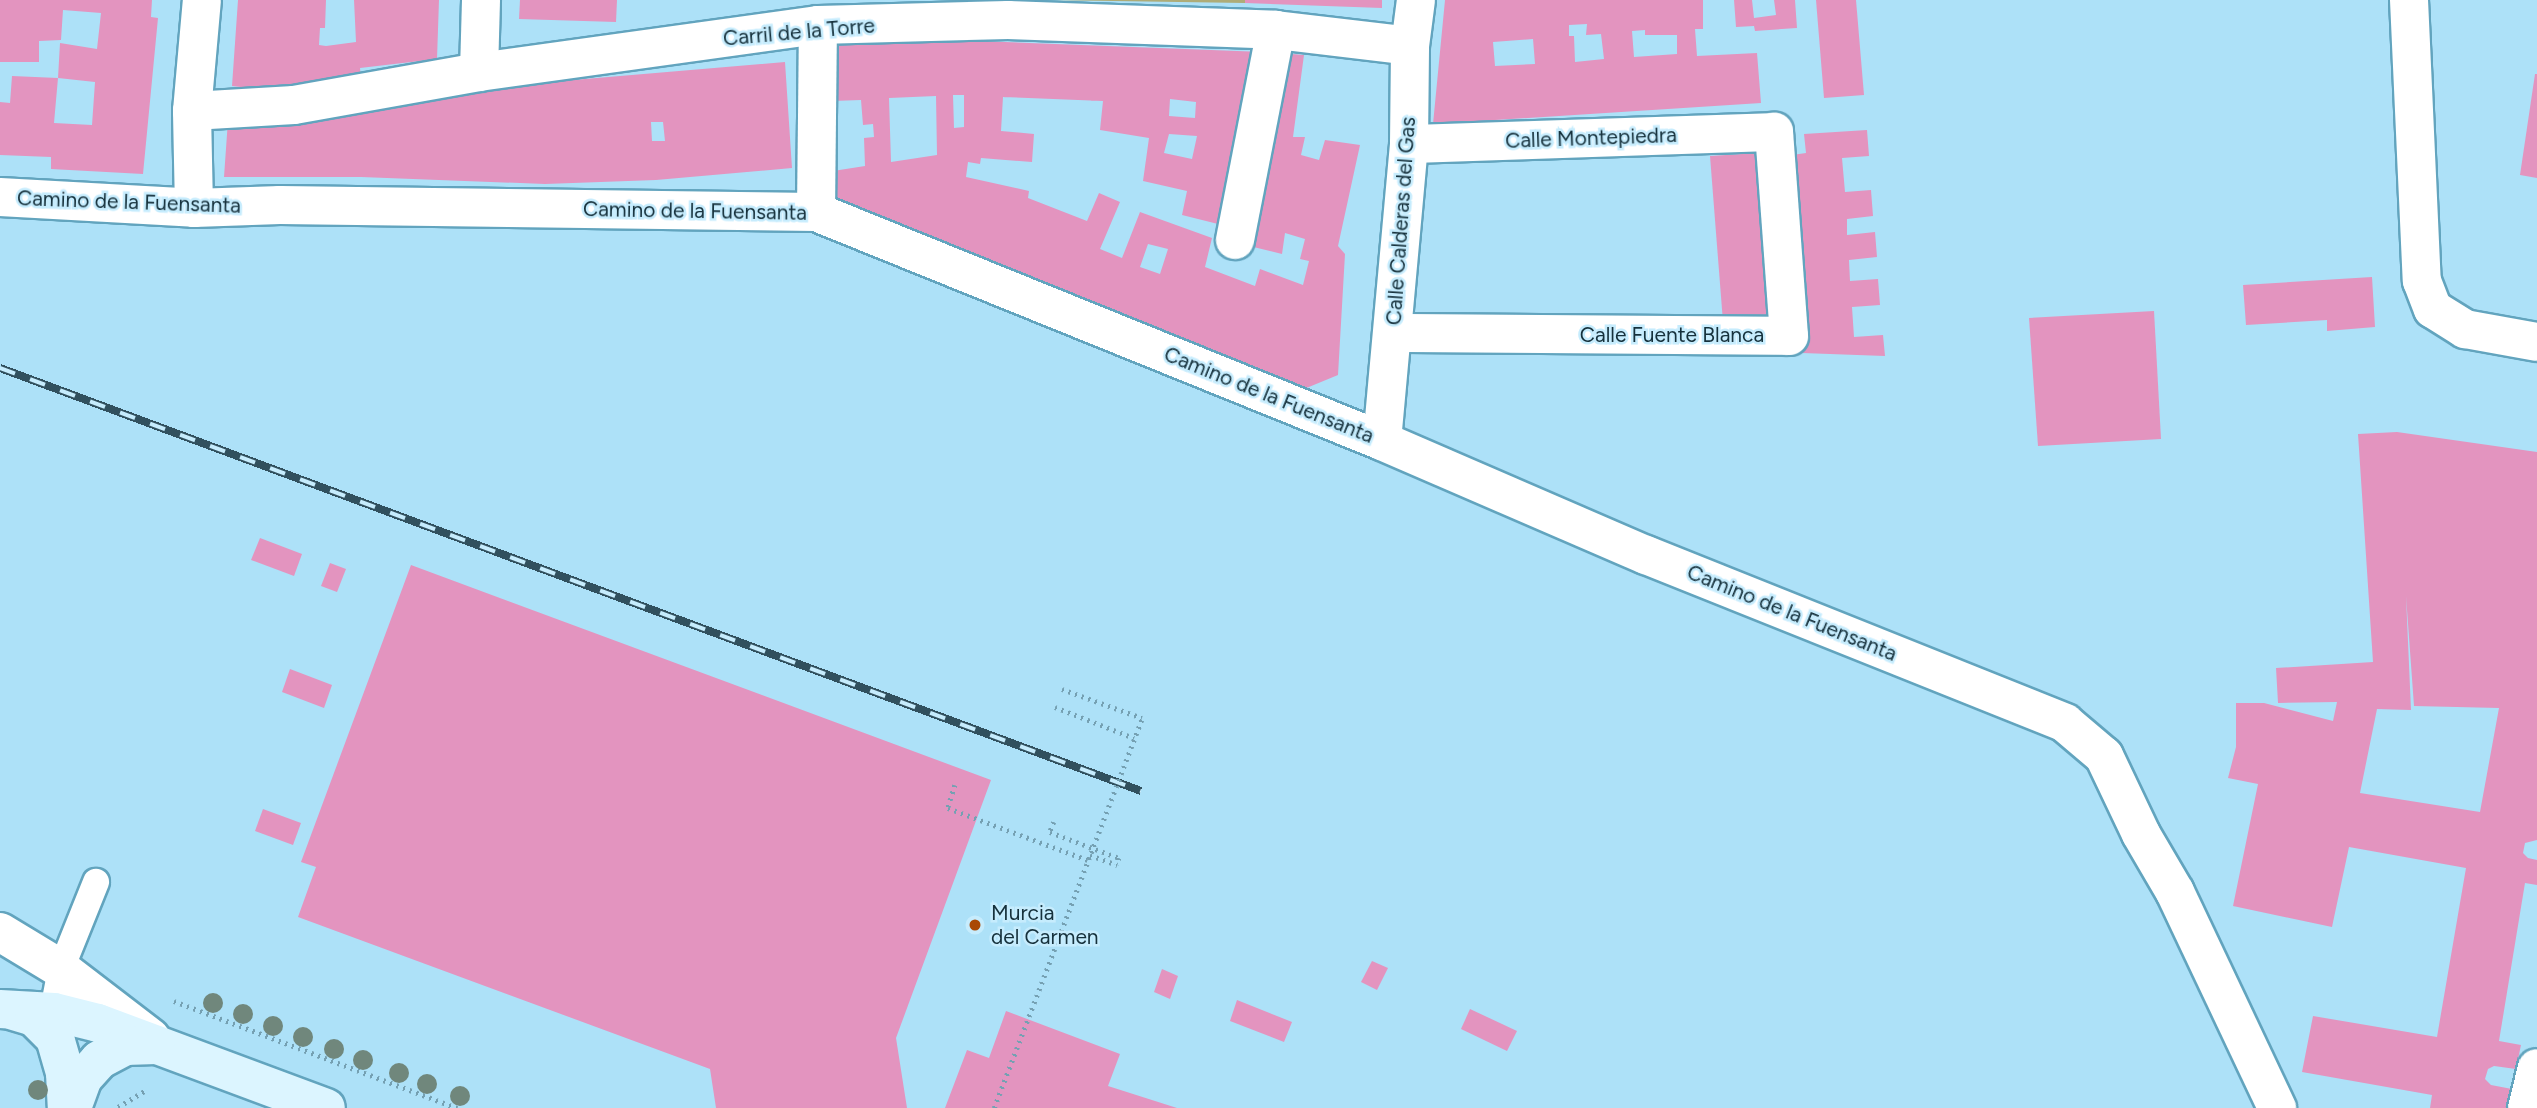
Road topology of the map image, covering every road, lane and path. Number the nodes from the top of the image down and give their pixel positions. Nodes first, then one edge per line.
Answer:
1 (202, 0) edge
2 (481, 0) edge
3 (1416, 0) edge
4 (2409, 0) edge
5 (818, 25) junction
6 (1276, 30) junction
7 (1410, 46) junction
8 (479, 72) junction
9 (192, 111) junction
10 (1774, 132) joint
11 (1409, 144) junction
12 (0, 197) edge
13 (194, 208) junction
14 (816, 212) junction
15 (1235, 240) dead end
16 (1393, 333) junction
17 (2537, 342) edge
18 (1382, 441) junction
19 (1062, 689) dead end
20 (1055, 707) dead end
21 (1134, 738) junction
22 (956, 785) dead end
23 (1054, 822) dead end
24 (1089, 858) junction
25 (96, 882) dead end
26 (0, 932) edge
27 (61, 969) junction
28 (2, 1009) edge
29 (216, 1016) dead end
30 (54, 1025) junction
31 (161, 1046) junction
32 (2536, 1070) edge
33 (69, 1108) edge
34 (326, 1108) edge
35 (457, 1108) edge
36 (994, 1108) edge
37 (2277, 1108) edge
38 (2527, 1108) edge

1 - 9 street
2 - 8 street
3 - 7 street, Calle Calderas del Gas
4 - 17 street
5 - 6 street, Carril de la Torre
5 - 8 street, Carril de la Torre
5 - 14 street
6 - 7 street, Carril de la Torre
6 - 15 street
7 - 11 street, Calle Calderas del Gas
8 - 9 street, Carril de la Torre
9 - 13 street
10 - 11 street, Calle Montepiedra
10 - 16 street, Calle Fuente Blanca
11 - 16 street, Calle Calderas del Gas
12 - 13 street, Camino de la Fuensanta
13 - 14 street, Camino de la Fuensanta
14 - 18 street, Camino de la Fuensanta
16 - 18 street, Calle Calderas del Gas
18 - 37 street, Camino de la Fuensanta
19 - 21 path, bridge
20 - 21 path
21 - 24 path, bridge
22 - 24 path
23 - 24 path
24 - 36 path, bridge
25 - 27 lane
26 - 27 street
27 - 28 street
27 - 30 lane
27 - 31 street
28 - 30 main road
29 - 35 path
30 - 31 main road
30 - 33 main road
31 - 33 main road
31 - 34 main road
32 - 38 street

